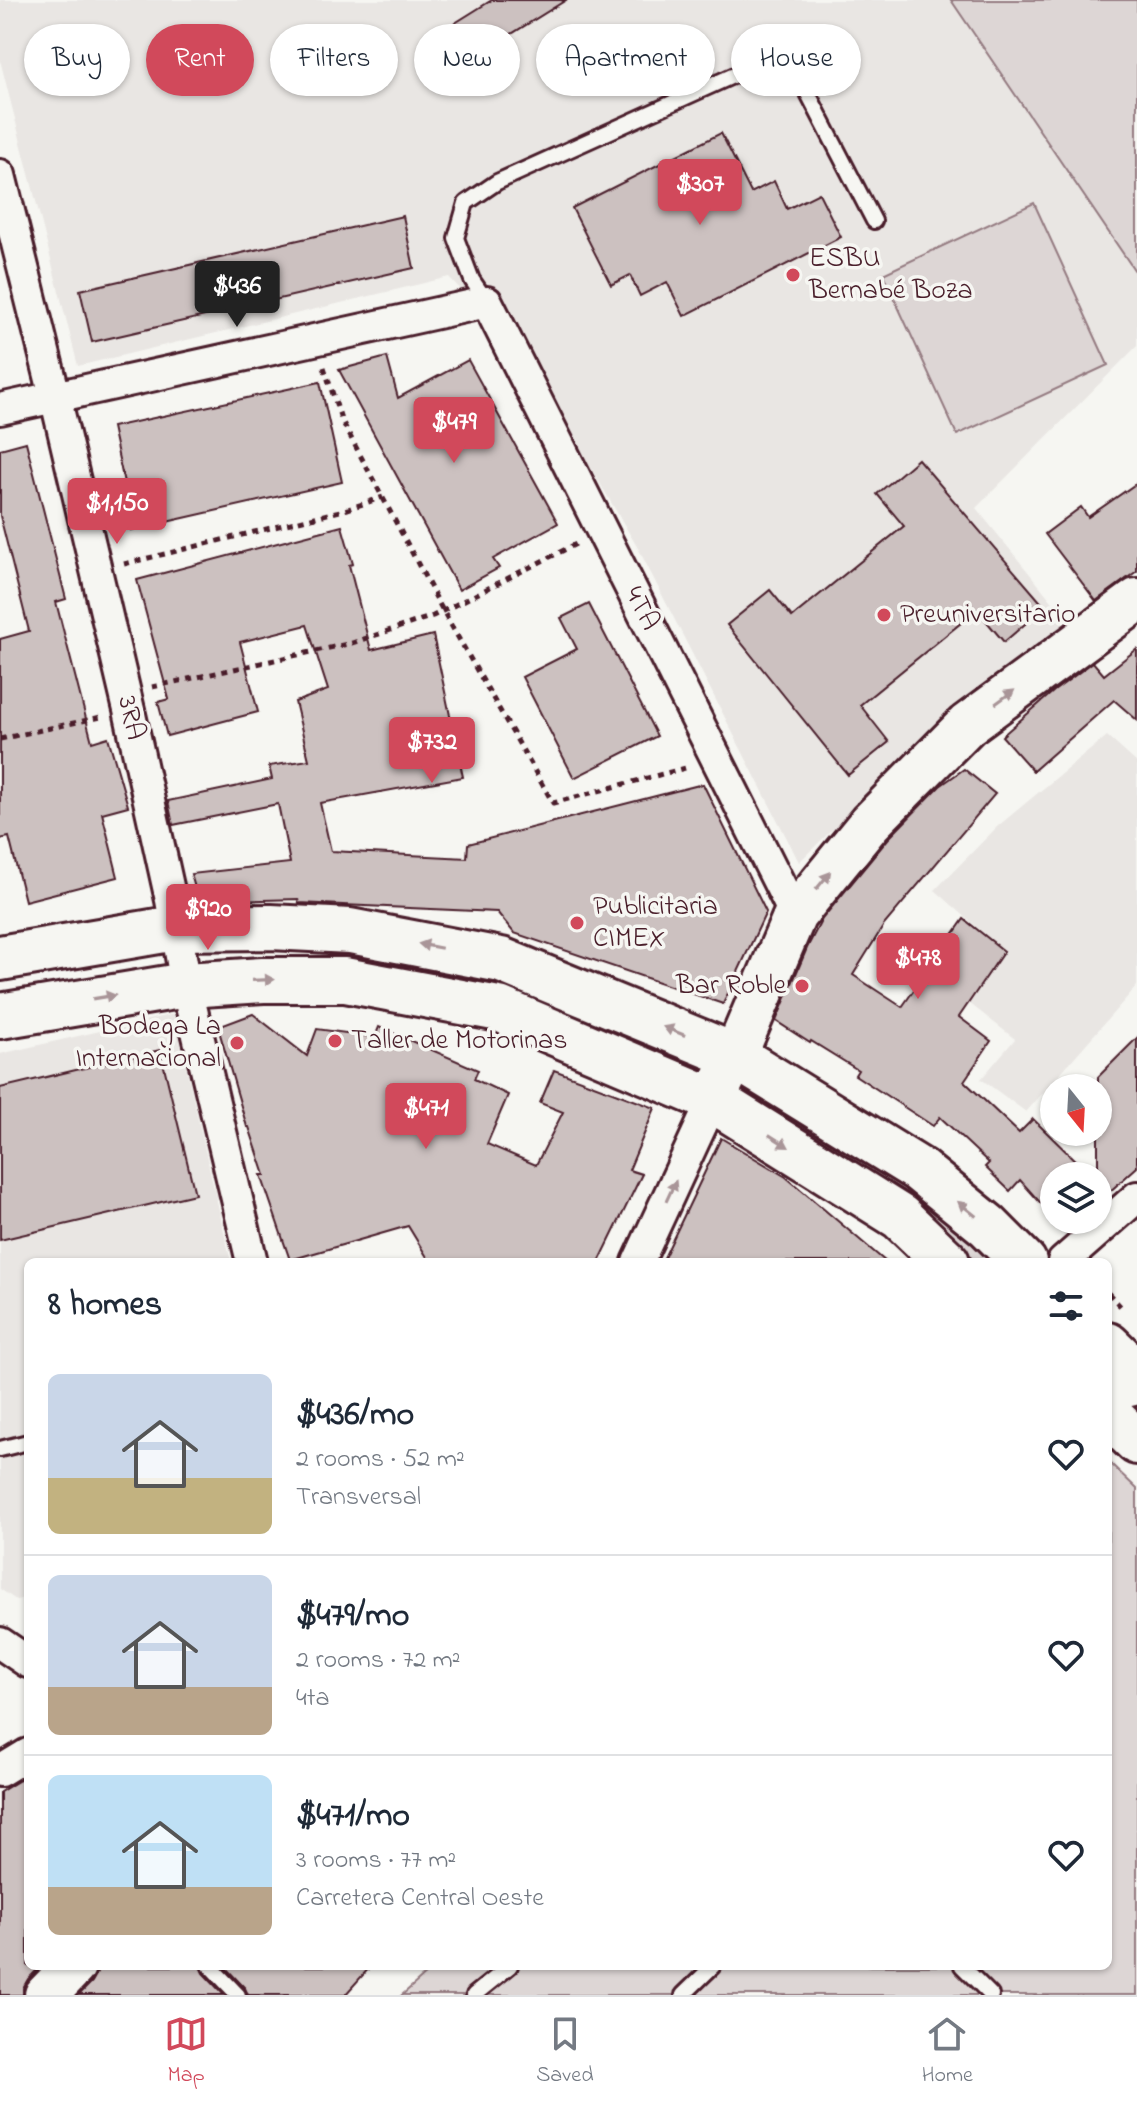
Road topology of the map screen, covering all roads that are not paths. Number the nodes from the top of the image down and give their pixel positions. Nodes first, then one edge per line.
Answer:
1 (0, 175) edge
2 (874, 221) dead end
3 (487, 302) junction
4 (55, 396) junction
5 (0, 409) edge
6 (1137, 600) edge
7 (795, 915) junction
8 (176, 928) junction
9 (0, 958) edge
10 (186, 985) junction
11 (0, 1016) edge
12 (735, 1056) junction
13 (713, 1100) junction
14 (1137, 1197) edge
15 (251, 1258) edge
16 (640, 1258) edge
17 (943, 1258) edge
18 (1020, 1258) edge
19 (1068, 1258) edge
20 (1112, 1349) edge
21 (1137, 1373) edge
22 (1137, 1383) edge
23 (1112, 1389) edge
24 (1112, 1418) edge
25 (1137, 1442) edge
26 (24, 1443) edge
27 (0, 1449) edge
28 (0, 1643) edge
29 (24, 1659) edge
30 (24, 1756) edge
31 (0, 1771) edge
32 (70, 1970) edge
33 (214, 1970) edge
34 (505, 1970) edge
35 (709, 1970) edge
36 (966, 1970) edge
37 (46, 1995) edge
38 (238, 1995) edge
39 (474, 1995) edge
40 (683, 1995) edge
41 (991, 1995) edge

1 - 4 street, 3RA
2 - 3 lane
3 - 4 street
3 - 7 street, 4TA
4 - 5 street
4 - 8 street, 3RA
7 -> 6 main road
7 - 12 main road
8 - 9 main road
8 - 10 street, 3RA
12 -> 8 main road
11 -> 10 main road
10 -> 13 main road
10 - 15 street, 3RA
12 - 13 main road
18 -> 12 main road
16 -> 13 street
13 -> 17 main road
14 - 19 street
20 - 21 main road
22 - 23 main road
24 - 25 main road
26 - 27 lane
28 - 29 street
30 - 31 street
32 - 37 main road
33 - 38 lane
34 - 39 lane
35 - 40 lane
36 - 41 lane

